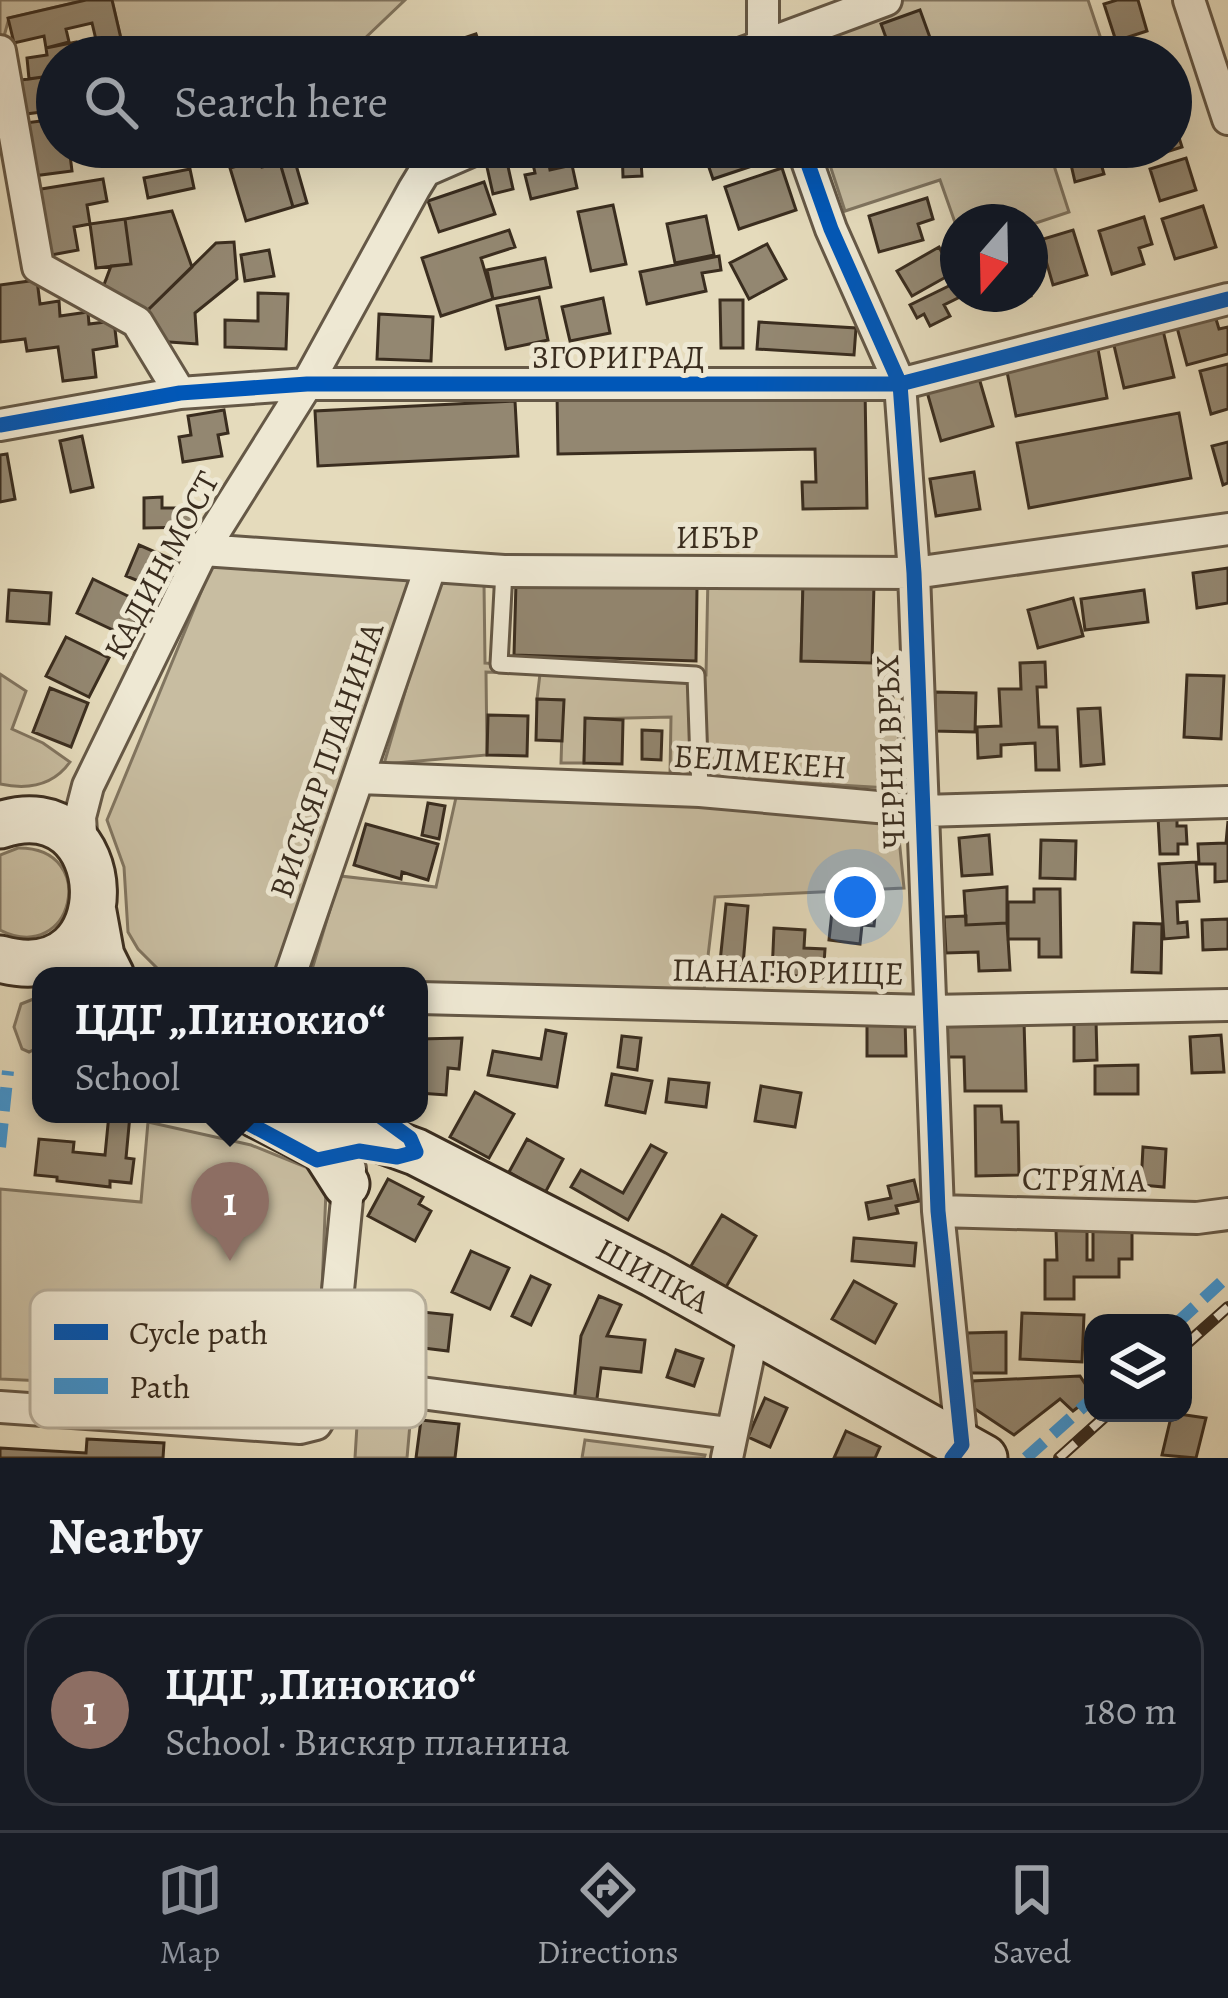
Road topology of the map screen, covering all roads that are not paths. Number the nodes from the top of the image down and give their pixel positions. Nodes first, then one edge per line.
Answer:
1 (763, 0) edge
2 (886, 0) edge
3 (1189, 0) edge
4 (764, 36) edge
5 (802, 36) edge
6 (0, 51) edge
7 (1228, 119) edge
8 (434, 168) edge
9 (809, 168) edge
10 (1228, 299) edge
11 (308, 384) junction
12 (900, 384) junction
13 (180, 392) junction
14 (0, 425) edge
15 (1228, 529) edge
16 (203, 550) junction
17 (430, 568) junction
18 (504, 571) junction
19 (914, 573) junction
20 (358, 778) junction
21 (88, 786) junction
22 (700, 791) junction
23 (1228, 802) edge
24 (922, 811) junction
25 (11, 822) edge
26 (82, 849) junction
27 (93, 913) junction
28 (26, 965) edge
29 (107, 967) edge
30 (293, 967) edge
31 (428, 998) edge
32 (1228, 1005) edge
33 (930, 1011) junction
34 (274, 1123) edge
35 (334, 1123) edge
36 (372, 1139) junction
37 (346, 1184) junction
38 (938, 1211) junction
39 (1228, 1214) edge
40 (337, 1290) edge
41 (754, 1329) junction
42 (426, 1397) edge
43 (0, 1407) edge
44 (30, 1409) edge
45 (728, 1445) edge
46 (966, 1454) edge

1 - 4 street
2 - 5 street
3 - 7 street
6 - 13 street
8 - 11 street, КАДИН МОСТ
9 - 12 street, ЧЕРНИ ВРЪХ
10 - 12 street, ЗГОРИГРАД
11 - 12 street, ЗГОРИГРАД
11 - 13 street, ЗГОРИГРАД
11 - 16 street, КАДИН МОСТ
12 - 19 street, ЧЕРНИ ВРЪХ
13 - 14 street, ЗГОРИГРАД
15 - 19 street, ИБЪР
16 - 17 street, ИБЪР
16 - 21 street, КАДИН МОСТ
17 - 18 street, ИБЪР
17 - 20 street, ВИСКЯР ПЛАНИНА
18 - 19 street, ИБЪР
18 - 22 lane
19 - 24 street, ЧЕРНИ ВРЪХ
20 - 22 street, БЕЛМЕКЕН
20 - 30 street, ВИСКЯР ПЛАНИНА
21 - 25 street, КАДИН МОСТ
21 - 26 street, КАДИН МОСТ
22 - 24 street, БЕЛМЕКЕН
23 - 24 street, БЕЛМЕКЕН
24 - 33 street, ЧЕРНИ ВРЪХ
25 - 26 main road
26 - 27 main road
27 - 28 main road
27 - 29 main road
31 - 33 street, ПАНАГЮРИЩЕ
32 - 33 street, ПАНАГЮРИЩЕ
33 - 38 street, ЧЕРНИ ВРЪХ
34 - 37 main road
35 - 36 main road, ШИПКА
36 - 37 street
36 - 41 main road, ШИПКА
37 - 40 street
38 - 39 street, СТРЯМА
38 - 46 street, ЧЕРНИ ВРЪХ
41 - 45 street
41 - 46 main road, ШИПКА
42 - 45 street
43 - 44 street

